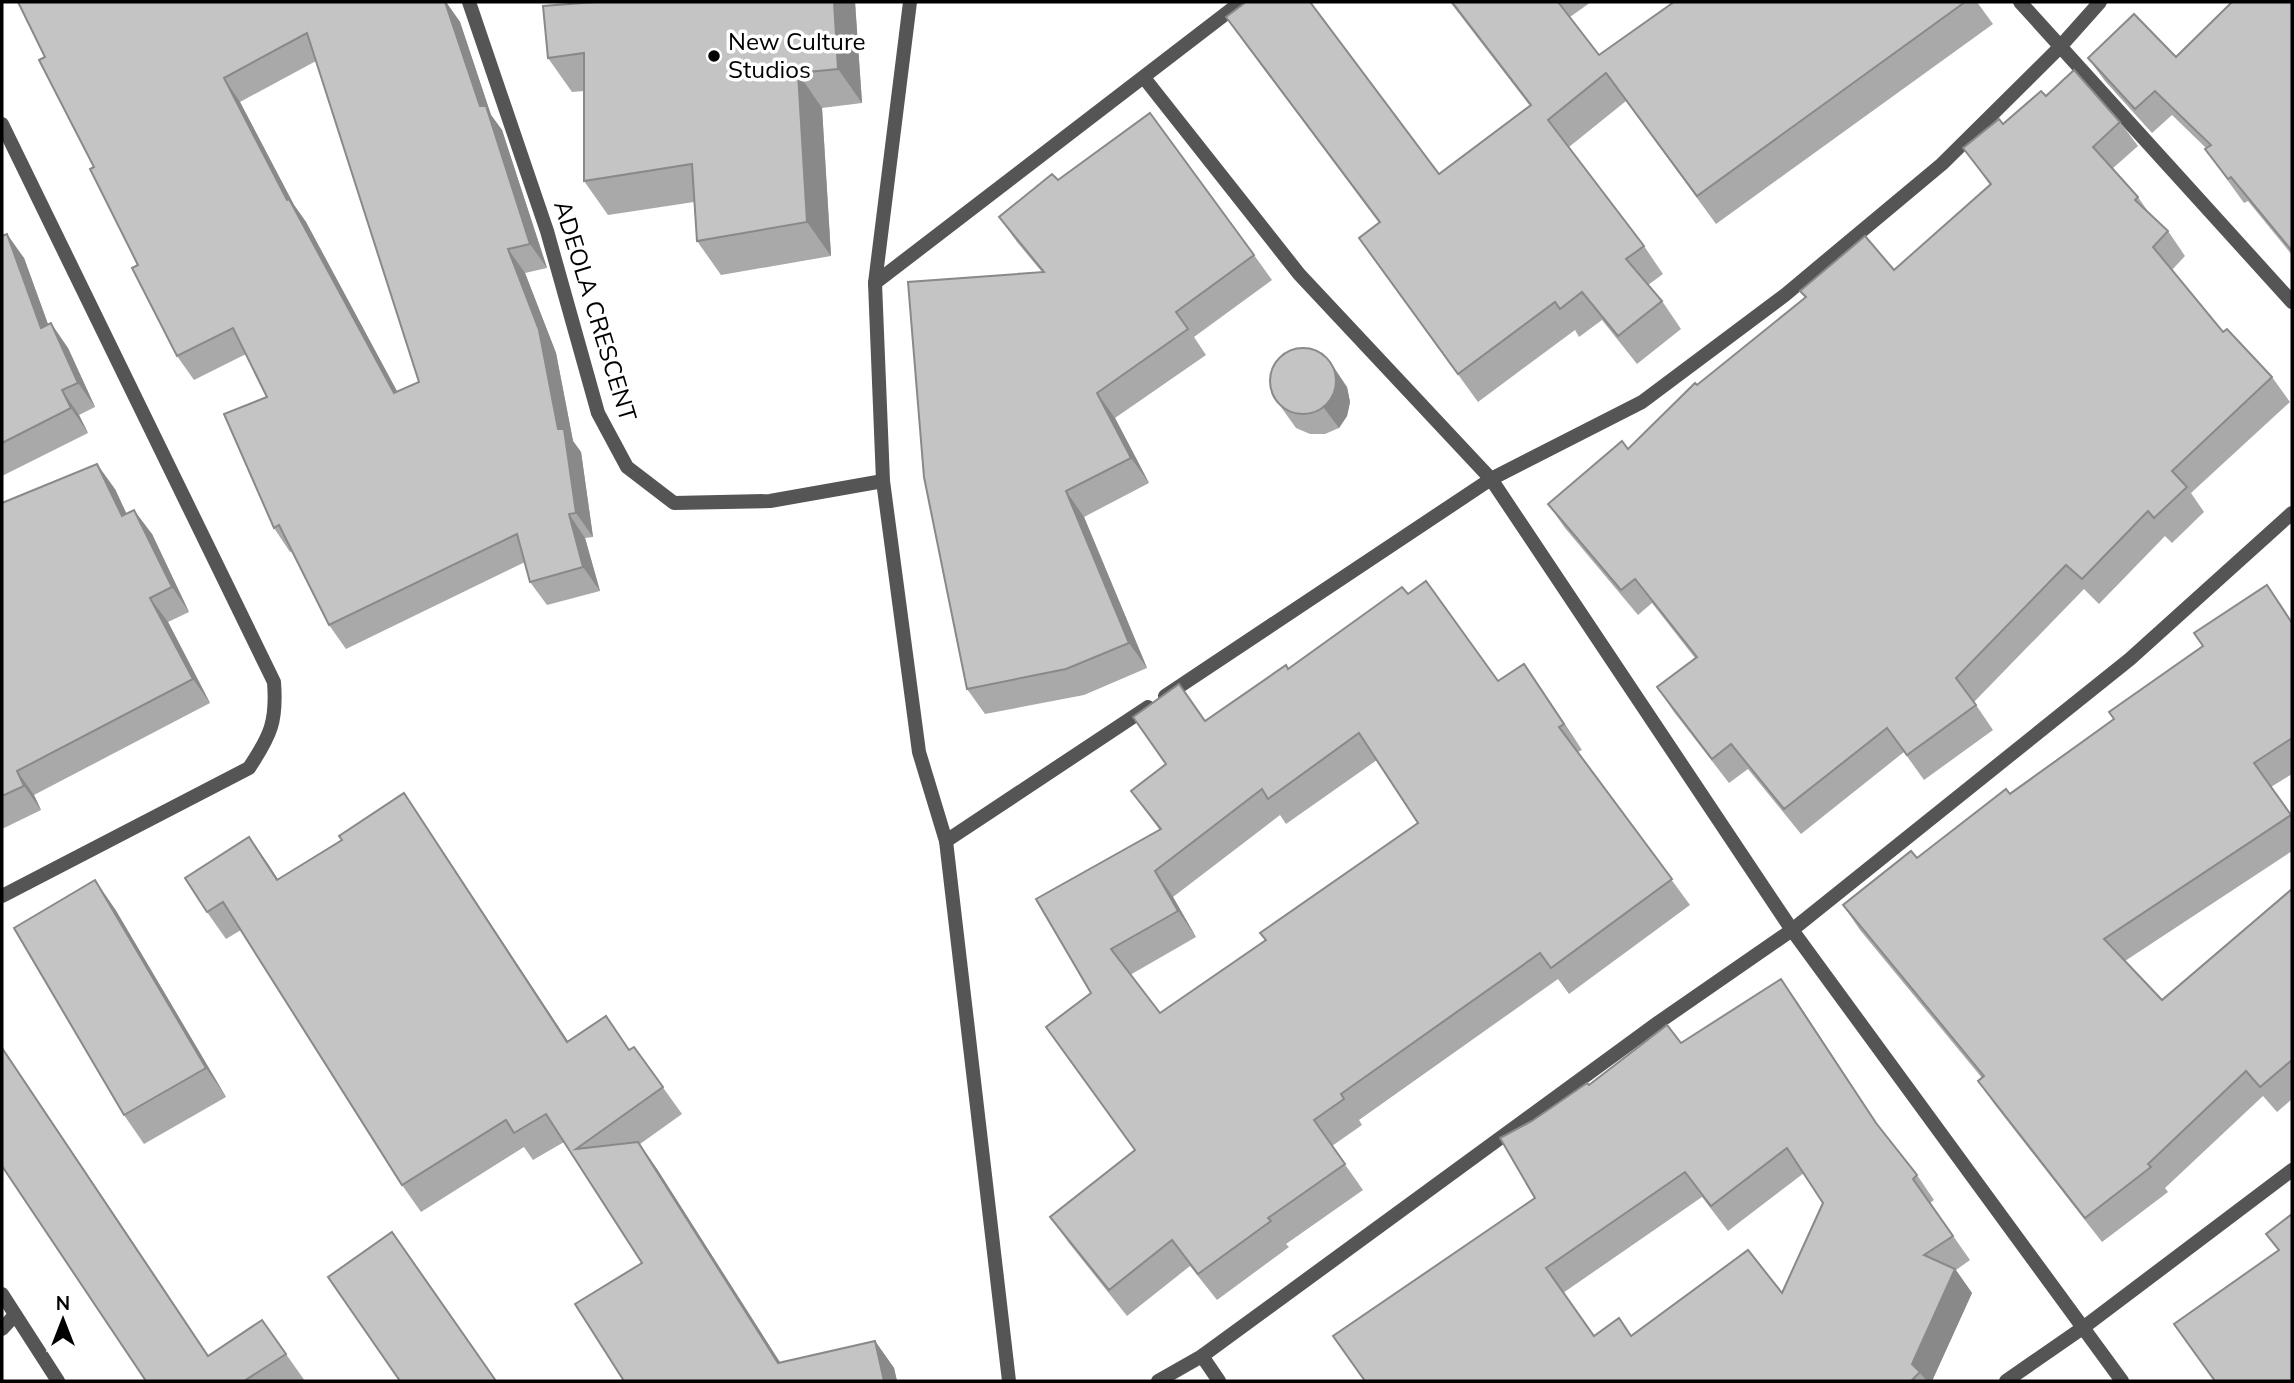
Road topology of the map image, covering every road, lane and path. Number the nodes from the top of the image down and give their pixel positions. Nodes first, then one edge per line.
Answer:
1 (469, 2) edge
2 (909, 2) edge
3 (1241, 2) edge
4 (2020, 2) edge
5 (2100, 2) edge
6 (2059, 48) junction
7 (1144, 79) junction
8 (2, 124) edge
9 (874, 283) junction
10 (2292, 302) edge
11 (1491, 478) junction
12 (877, 482) junction
13 (2292, 513) edge
14 (946, 841) junction
15 (2, 896) edge
16 (1791, 930) junction
17 (2292, 1170) edge
18 (2, 1294) edge
19 (15, 1315) junction
20 (2084, 1327) junction
21 (2, 1329) edge
22 (1202, 1356) junction
23 (58, 1381) edge
24 (1009, 1381) edge
25 (1158, 1381) edge
26 (1219, 1381) edge
27 (2006, 1381) edge
28 (2122, 1381) edge

1 - 12 street, ADEOLA CRESCENT
2 - 9 street
3 - 7 street
4 - 6 street
5 - 6 street
6 - 10 street
6 - 11 street
7 - 9 street
7 - 11 street
8 - 15 street
9 - 12 street
11 - 14 street
11 - 16 street
12 - 14 street
13 - 16 street
14 - 24 street
16 - 20 street
16 - 22 street
17 - 20 street
18 - 19 street
19 - 21 street
19 - 23 street
20 - 27 street
20 - 28 street
22 - 25 street
22 - 26 street

